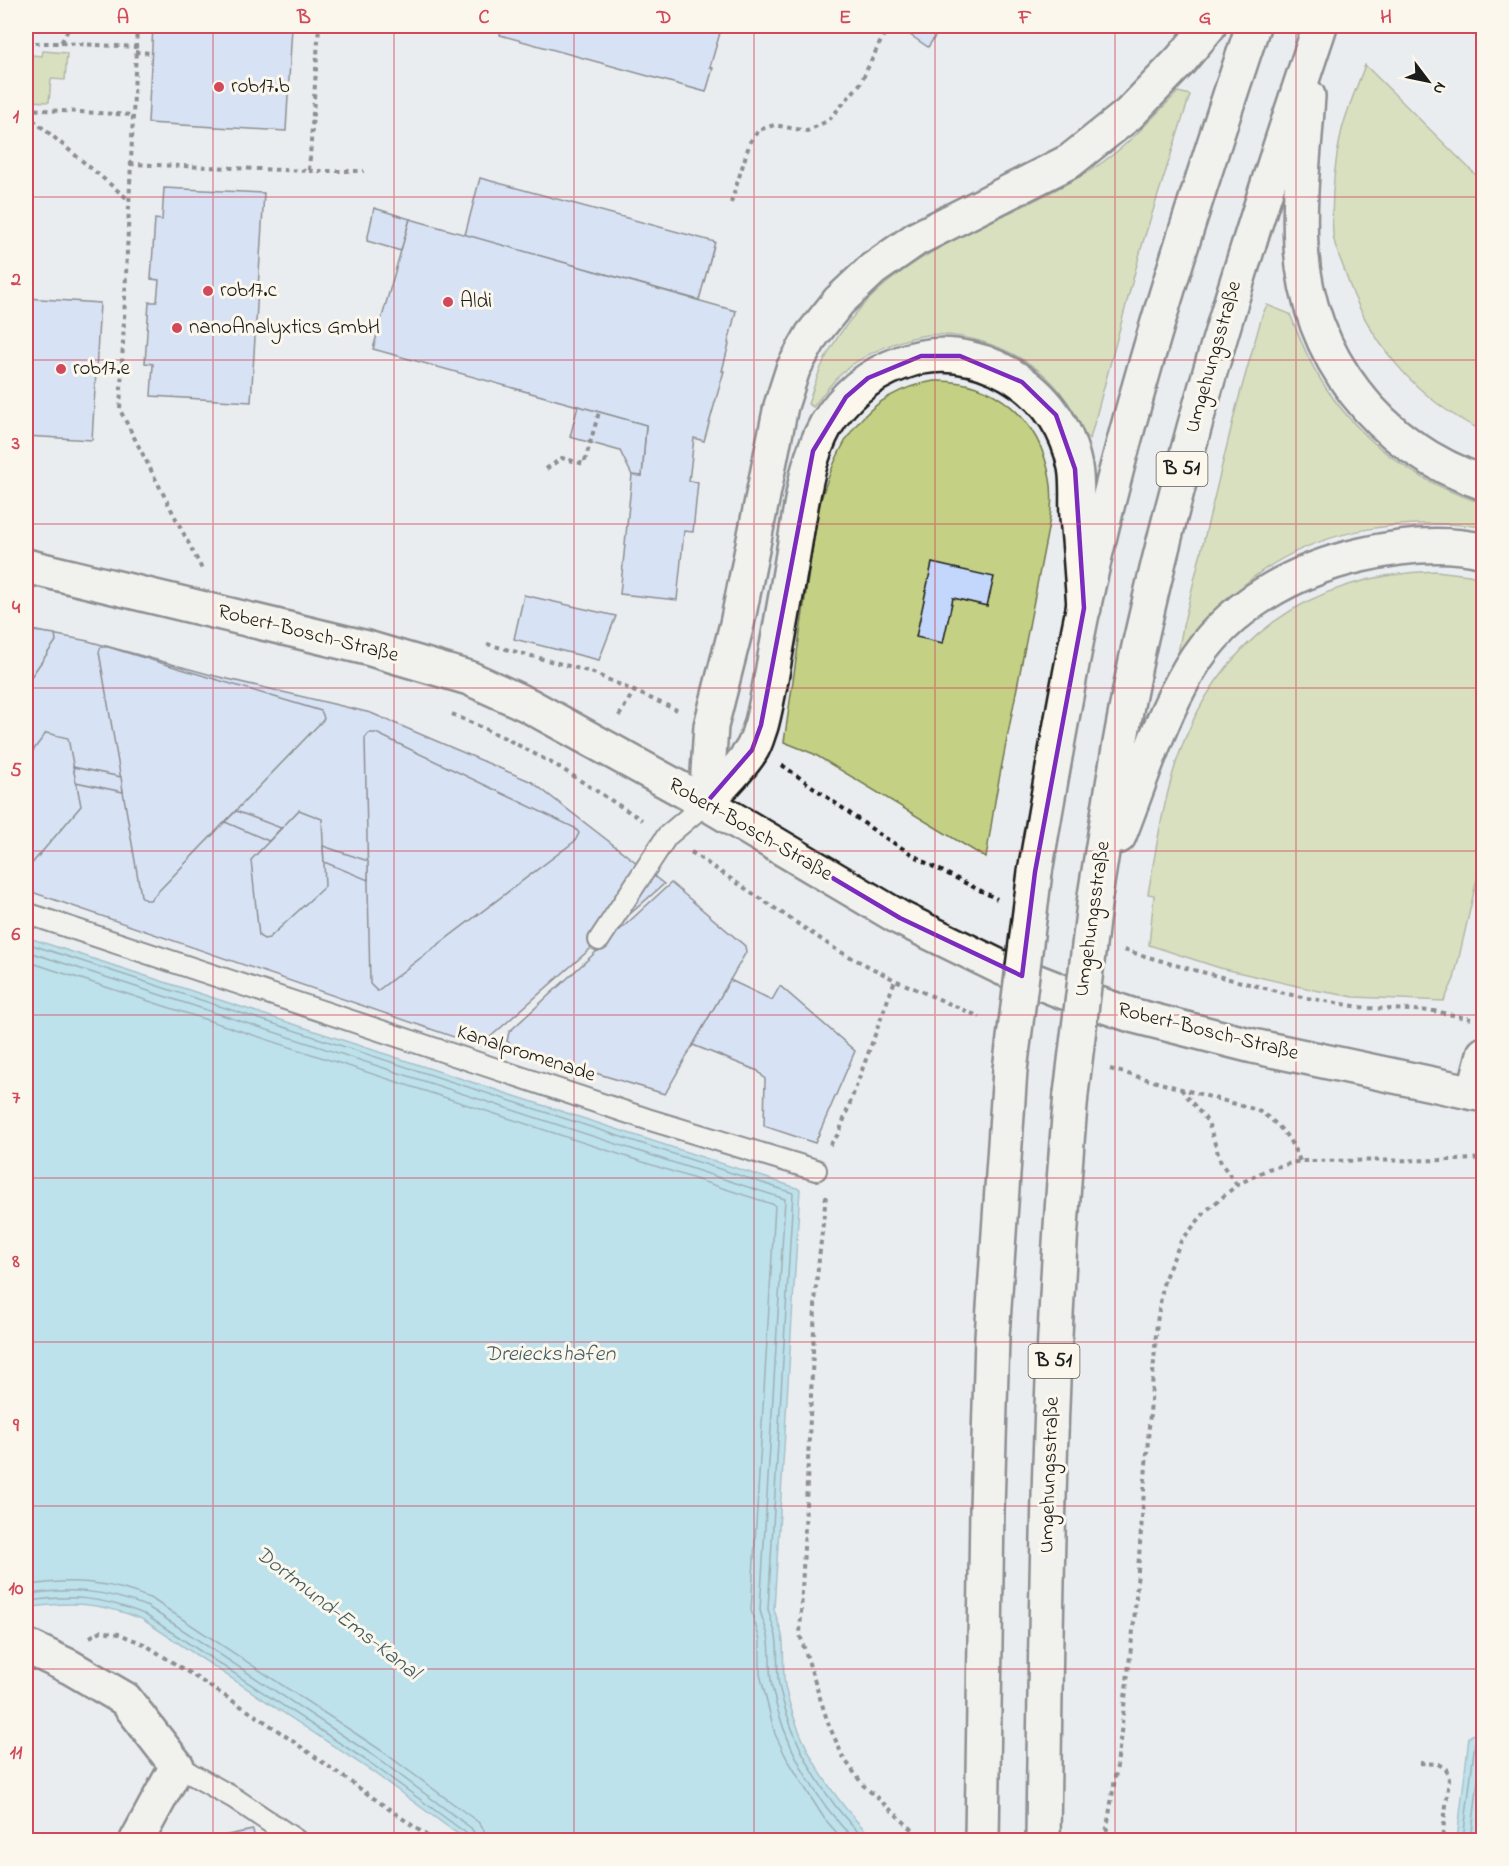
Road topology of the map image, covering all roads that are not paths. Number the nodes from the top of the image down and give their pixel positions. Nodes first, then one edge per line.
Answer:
1 (1209, 26) edge
2 (1253, 26) edge
3 (1315, 39) edge
4 (1484, 483) edge
5 (1484, 551) edge
6 (26, 566) edge
7 (1084, 608) junction
8 (706, 803) junction
9 (1095, 896) junction
10 (26, 913) edge
11 (600, 940) dead end
12 (1484, 1054) edge
13 (1479, 1094) edge
14 (816, 1170) road end
15 (26, 1646) edge
16 (177, 1766) junction
17 (137, 1840) edge
18 (296, 1840) edge
19 (982, 1840) edge
20 (1043, 1840) edge

1 - 8 main road
2 - 7 main road
3 - 4 main road
3 - 9 main road, Umgehungsstraße / B 51
5 - 9 main road
6 - 8 main road, Robert-Bosch-Straße
7 - 8 main road
7 - 19 main road, bridge
8 - 11 lane
8 - 13 main road, Robert-Bosch-Straße
9 - 20 main road, Umgehungsstraße / B 51, bridge
10 - 14 lane, Kanalpromenade
12 - 13 main road
15 - 16 main road
16 - 17 main road
16 - 18 lane

